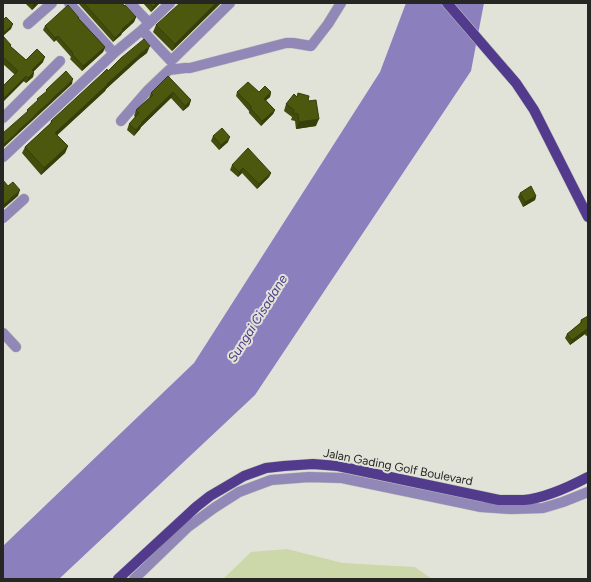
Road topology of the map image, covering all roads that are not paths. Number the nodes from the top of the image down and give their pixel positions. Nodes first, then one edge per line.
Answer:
1 (52, 3) edge
2 (69, 3) edge
3 (130, 3) edge
4 (170, 3) edge
5 (230, 3) edge
6 (341, 3) edge
7 (447, 3) edge
8 (28, 24) dead end
9 (146, 26) junction
10 (114, 53) junction
11 (60, 61) dead end
12 (3, 118) edge
13 (121, 121) dead end
14 (3, 157) edge
15 (24, 199) dead end
16 (588, 217) edge
17 (3, 218) edge
18 (3, 333) edge
19 (16, 347) dead end
20 (588, 477) edge
21 (588, 492) edge
22 (118, 579) edge
23 (134, 579) edge

1 - 8 street
2 - 10 street
3 - 9 street
4 - 9 street
5 - 9 street
6 - 13 street
7 - 16 main road
9 - 10 street
10 - 14 street
11 - 12 street
15 - 17 street
18 - 19 street
20 - 22 main road, Jalan Gading Golf Boulevard
21 - 23 street, Jalan Gading Golf Boulevard

